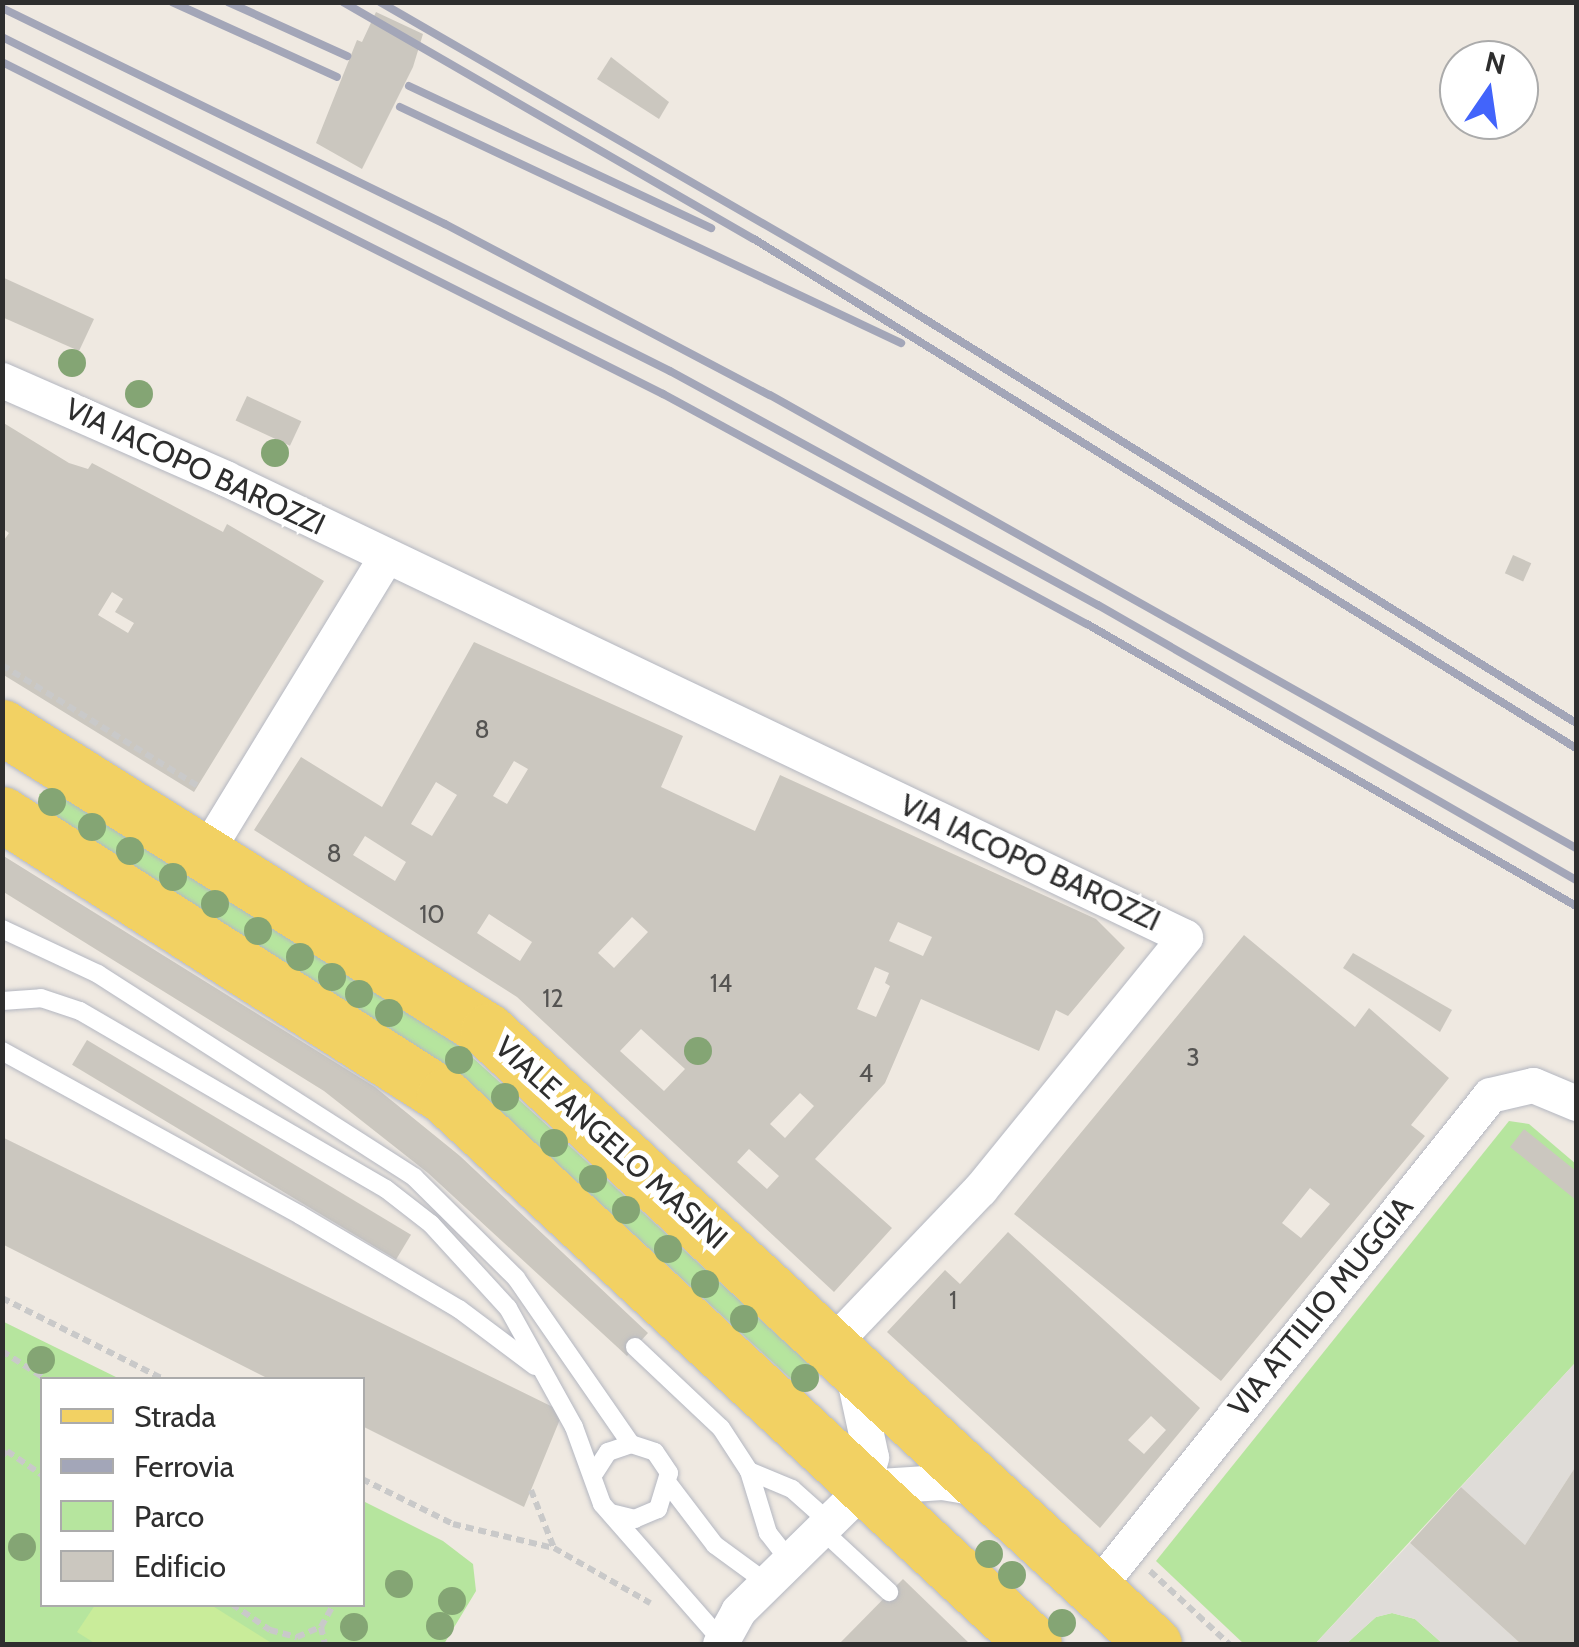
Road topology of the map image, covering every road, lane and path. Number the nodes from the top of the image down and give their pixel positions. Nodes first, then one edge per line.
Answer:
1 (2, 380) edge
2 (386, 558) junction
3 (2, 665) edge
4 (9, 746) edge
5 (198, 786) dead end
6 (2, 814) edge
7 (206, 852) junction
8 (2, 928) edge
9 (2, 1001) edge
10 (2, 1050) edge
11 (1576, 1104) edge
12 (2, 1298) edge
13 (634, 1348) dead end
14 (2, 1351) edge
15 (839, 1352) junction
16 (41, 1377) edge
17 (159, 1377) edge
18 (551, 1383) junction
19 (632, 1444) junction
20 (4, 1451) edge
21 (749, 1471) junction
22 (595, 1472) junction
23 (40, 1474) edge
24 (365, 1480) edge
25 (670, 1486) junction
26 (530, 1490) dead end
27 (986, 1490) junction
28 (610, 1512) junction
29 (838, 1513) junction
30 (554, 1548) junction
31 (1142, 1563) dead end
32 (778, 1572) junction
33 (1094, 1590) junction
34 (889, 1592) dead end
35 (237, 1607) edge
36 (332, 1607) edge
37 (658, 1608) dead end
38 (322, 1627) junction
39 (723, 1643) edge
40 (325, 1644) edge
41 (1034, 1644) edge
42 (1154, 1644) edge
43 (1230, 1644) edge

1 - 2 street, VIA IACOPO BAROZZI
2 - 7 street
2 - 15 street, VIA IACOPO BAROZZI
3 - 5 path
4 - 7 main road, VIALE ANGELO MASINI
6 - 29 main road
7 - 15 main road, VIALE ANGELO MASINI
8 - 19 lane
9 - 18 lane
10 - 18 lane
11 - 33 street, VIA ATTILIO MUGGIA
12 - 17 path
13 - 21 lane
14 - 16 path
15 - 27 main road, VIALE ANGELO MASINI
15 - 29 street
18 - 22 lane
19 - 22 lane
19 - 25 lane
20 - 23 path
21 - 29 lane
21 - 32 lane
22 - 28 lane
24 - 30 path
25 - 28 lane
25 - 32 lane
26 - 30 path
27 - 29 street
27 - 33 main road, VIALE ANGELO MASINI
28 - 39 lane
29 - 32 street
29 - 34 lane
29 - 41 main road
30 - 37 path
31 - 43 path
32 - 39 street
33 - 42 main road, VIALE ANGELO MASINI
35 - 38 path
36 - 38 path
38 - 40 path

